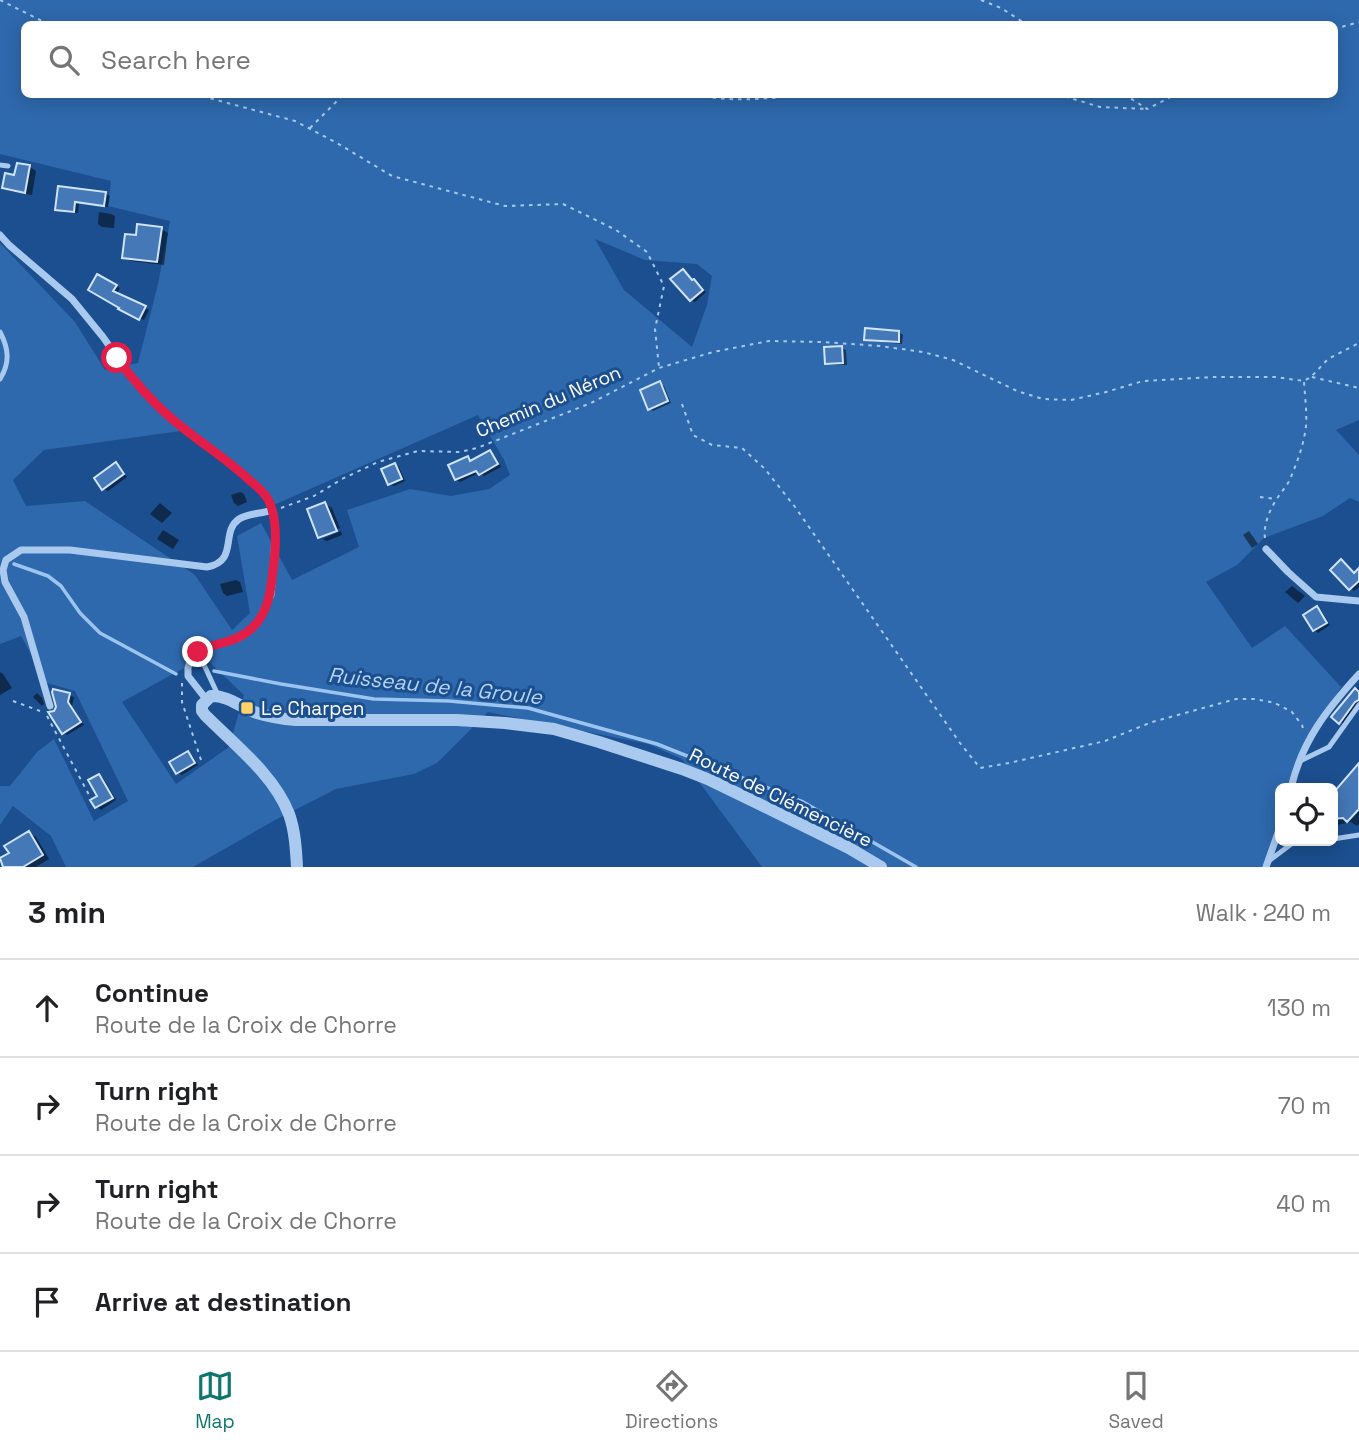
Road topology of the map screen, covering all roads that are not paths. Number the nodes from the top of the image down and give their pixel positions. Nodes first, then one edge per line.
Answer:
1 (0, 165) edge
2 (8, 166) dead end
3 (0, 236) edge
4 (0, 332) edge
5 (0, 379) edge
6 (272, 510) junction
7 (1266, 549) road end
8 (1359, 601) edge
9 (198, 652) junction
10 (1359, 674) edge
11 (212, 697) junction
12 (1359, 705) edge
13 (49, 710) road end
14 (1300, 761) junction
15 (1292, 783) edge
16 (1359, 835) edge
17 (1338, 838) edge
18 (1275, 841) edge
19 (1289, 846) edge
20 (1267, 864) edge
21 (298, 866) edge
22 (881, 867) edge

1 - 2 lane
3 - 6 street
4 - 5 lane
6 - 9 street
6 - 13 street
7 - 8 street
9 - 11 lane
9 - 11 street
10 - 14 street
11 - 21 street
11 - 22 street, Route de Clémencière
12 - 14 lane
14 - 15 street
16 - 17 lane
18 - 20 street
19 - 20 lane

